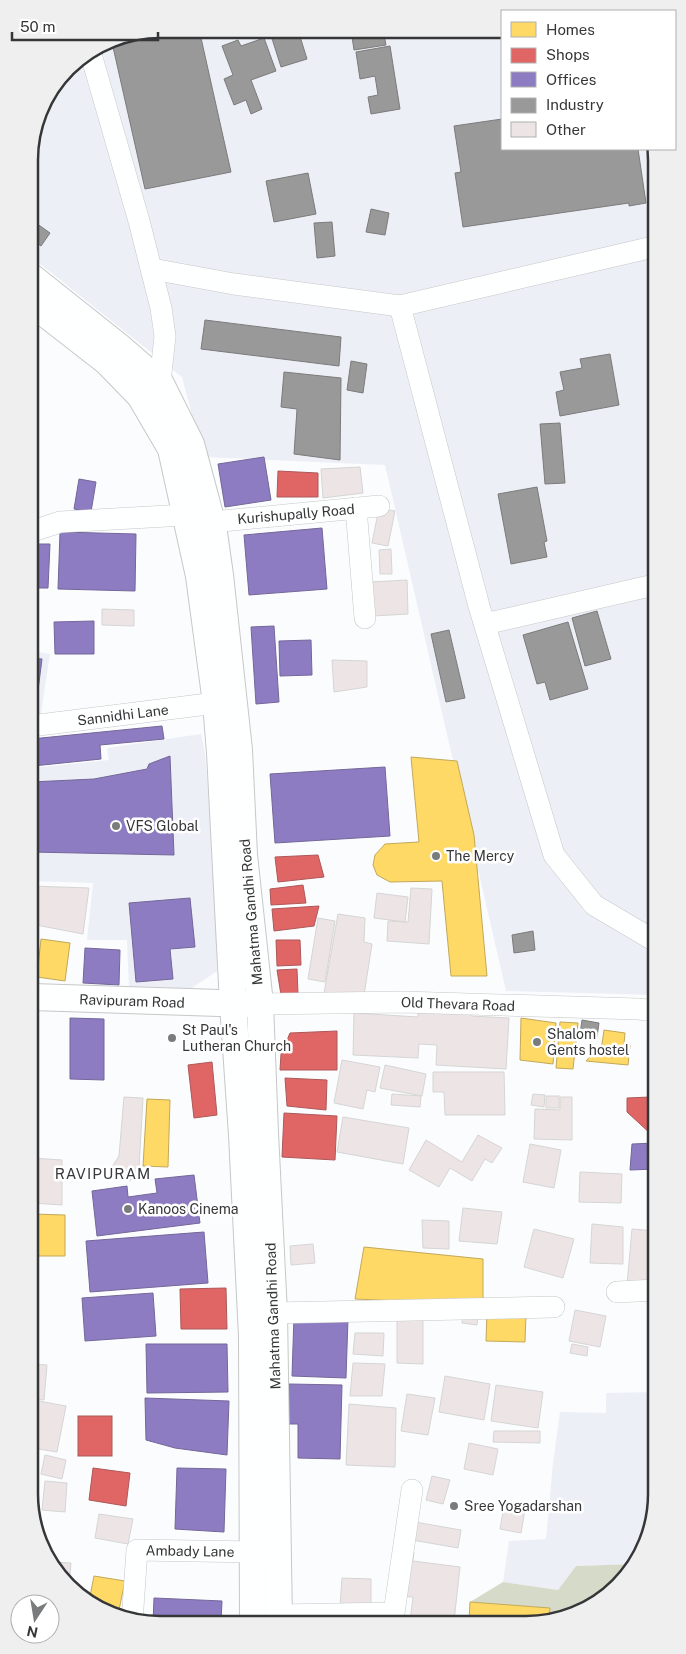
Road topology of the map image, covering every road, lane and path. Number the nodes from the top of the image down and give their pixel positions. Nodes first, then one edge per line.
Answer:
1 (92, 58) edge
2 (648, 248) edge
3 (152, 269) junction
4 (38, 282) edge
5 (400, 306) junction
6 (38, 308) edge
7 (150, 389) junction
8 (379, 506) dead end
9 (356, 508) junction
10 (185, 515) junction
11 (212, 522) junction
12 (38, 529) edge
13 (648, 587) edge
14 (365, 618) dead end
15 (484, 624) junction
16 (216, 703) junction
17 (38, 725) edge
18 (648, 937) edge
19 (38, 997) edge
20 (233, 1004) junction
21 (260, 1004) junction
22 (648, 1010) edge
23 (648, 1290) edge
24 (616, 1292) dead end
25 (554, 1307) dead end
26 (274, 1313) junction
27 (412, 1490) dead end
28 (254, 1552) junction
29 (133, 1613) edge
30 (253, 1616) edge
31 (279, 1616) edge
32 (317, 1616) edge

1 - 3 street
2 - 5 street
3 - 5 street
3 - 7 street
4 - 7 main road, Mahatma Gandhi Road
5 - 15 street
6 - 7 main road, Mahatma Gandhi Road
7 - 10 main road, Mahatma Gandhi Road
7 - 11 main road, Mahatma Gandhi Road
8 - 9 street, Kurishupally Road
9 - 11 street, Kurishupally Road
9 - 14 street
10 - 12 street
10 - 16 main road, Mahatma Gandhi Road
11 - 21 main road, Mahatma Gandhi Road
13 - 15 street
15 - 18 street
16 - 17 street, Sannidhi Lane
16 - 20 main road, Mahatma Gandhi Road
19 - 20 main road, Ravipuram Road
20 - 21 main road, Ravipuram Road
20 - 28 main road, Mahatma Gandhi Road
21 - 22 street, Old Thevara Road
21 - 26 main road, Mahatma Gandhi Road
23 - 24 street
25 - 26 street
26 - 31 main road, Mahatma Gandhi Road
27 - 32 street
28 - 29 street, Ambady Lane
28 - 30 main road, Mahatma Gandhi Road

